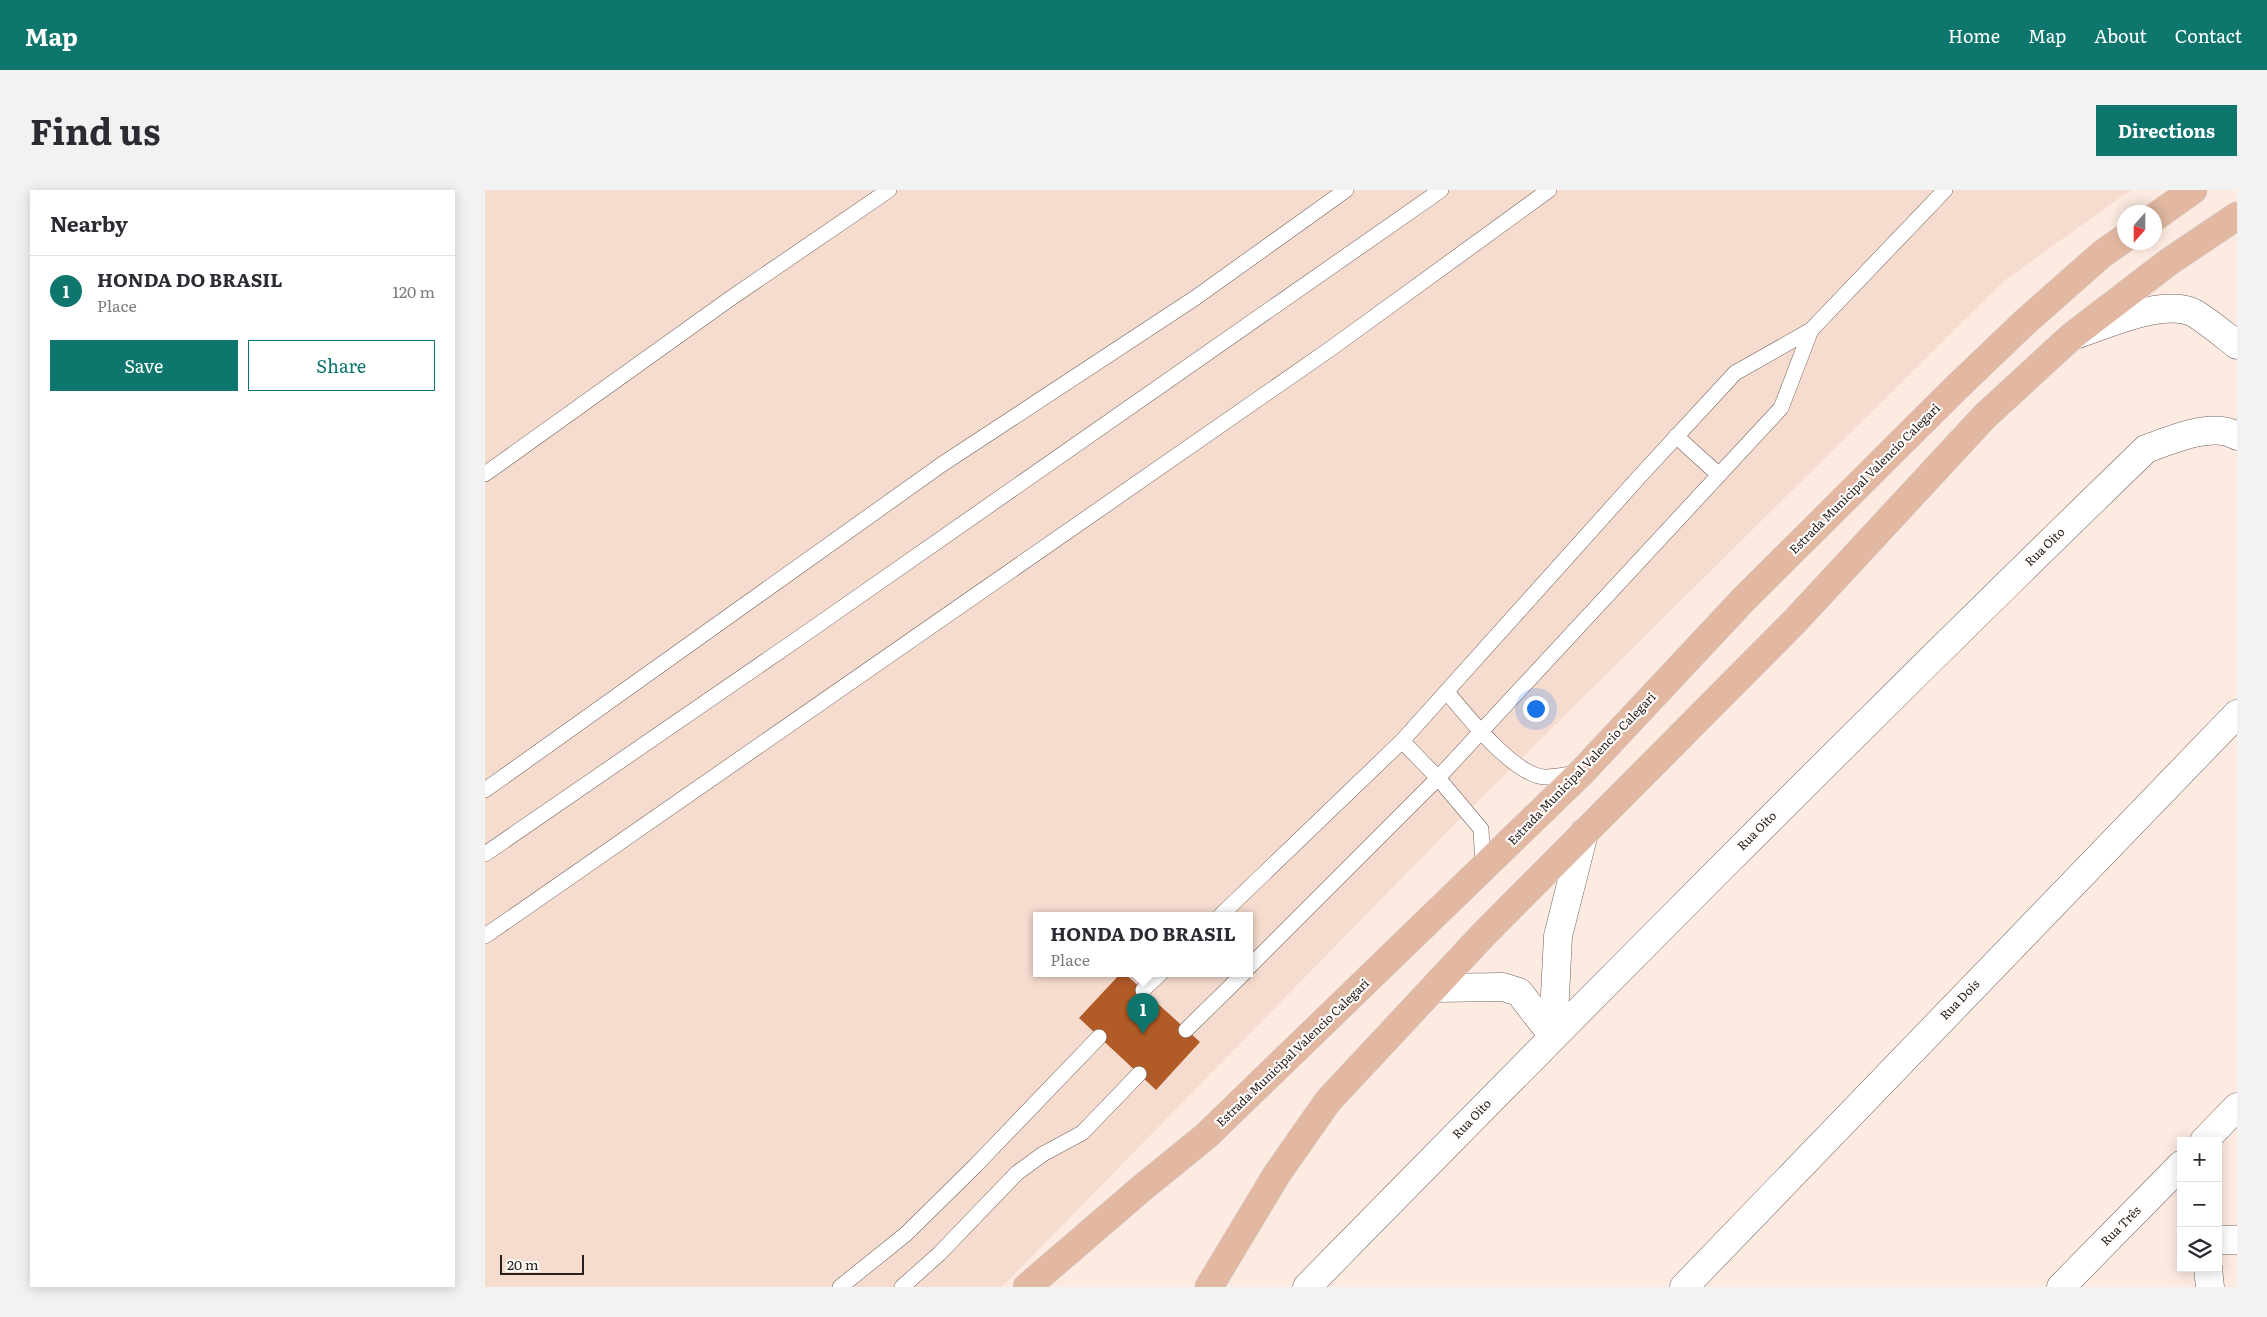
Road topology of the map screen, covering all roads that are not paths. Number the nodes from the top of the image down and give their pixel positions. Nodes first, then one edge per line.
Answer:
1 (889, 190) edge
2 (1346, 190) edge
3 (1441, 190) edge
4 (1549, 190) edge
5 (1945, 190) edge
6 (2193, 190) edge
7 (2162, 212) edge
8 (2237, 216) edge
9 (2117, 244) edge
10 (1811, 330) junction
11 (2071, 336) junction
12 (2237, 345) edge
13 (1676, 436) junction
14 (2237, 436) edge
15 (485, 474) edge
16 (1719, 475) junction
17 (1447, 692) junction
18 (2237, 714) edge
19 (1480, 732) junction
20 (1401, 741) junction
21 (1582, 772) junction
22 (1438, 778) junction
23 (485, 790) edge
24 (1583, 833) junction
25 (485, 854) edge
26 (1483, 869) junction
27 (1224, 912) edge
28 (485, 936) edge
29 (1253, 963) edge
30 (1157, 977) edge
31 (1239, 977) edge
32 (1434, 988) junction
33 (1143, 990) dead end
34 (1186, 1030) dead end
35 (1553, 1036) junction
36 (1099, 1037) dead end
37 (1139, 1074) dead end
38 (2237, 1107) edge
39 (2208, 1137) edge
40 (2177, 1174) edge
41 (2222, 1240) edge
42 (2237, 1240) edge
43 (2209, 1272) edge
44 (840, 1287) edge
45 (902, 1287) edge
46 (1027, 1287) edge
47 (1209, 1287) edge
48 (1307, 1287) edge
49 (1684, 1287) edge
50 (2061, 1287) edge
51 (2211, 1287) edge

1 - 15 lane
2 - 23 lane
3 - 25 lane
4 - 28 lane
5 - 10 lane
6 - 7 main road
8 - 11 main road
9 - 21 main road, Estrada Municipal Valencio Calegari
10 - 13 lane
10 - 16 lane
11 - 12 street
11 - 24 main road
13 - 16 lane
13 - 17 lane
14 - 35 street, Rua Oito
16 - 19 lane
17 - 19 lane
17 - 20 lane
18 - 49 street, Rua Dois
19 - 21 lane
19 - 22 lane
20 - 22 lane
20 - 27 lane
21 - 26 main road, Estrada Municipal Valencio Calegari
22 - 26 lane
22 - 29 lane
24 - 32 main road
24 - 35 street
26 - 46 main road, Estrada Municipal Valencio Calegari
30 - 33 lane
31 - 34 lane
32 - 35 street
32 - 47 main road
35 - 48 street, Rua Oito
36 - 44 lane
37 - 45 lane
38 - 39 street
40 - 50 street, Rua Três
41 - 42 street
43 - 51 street

